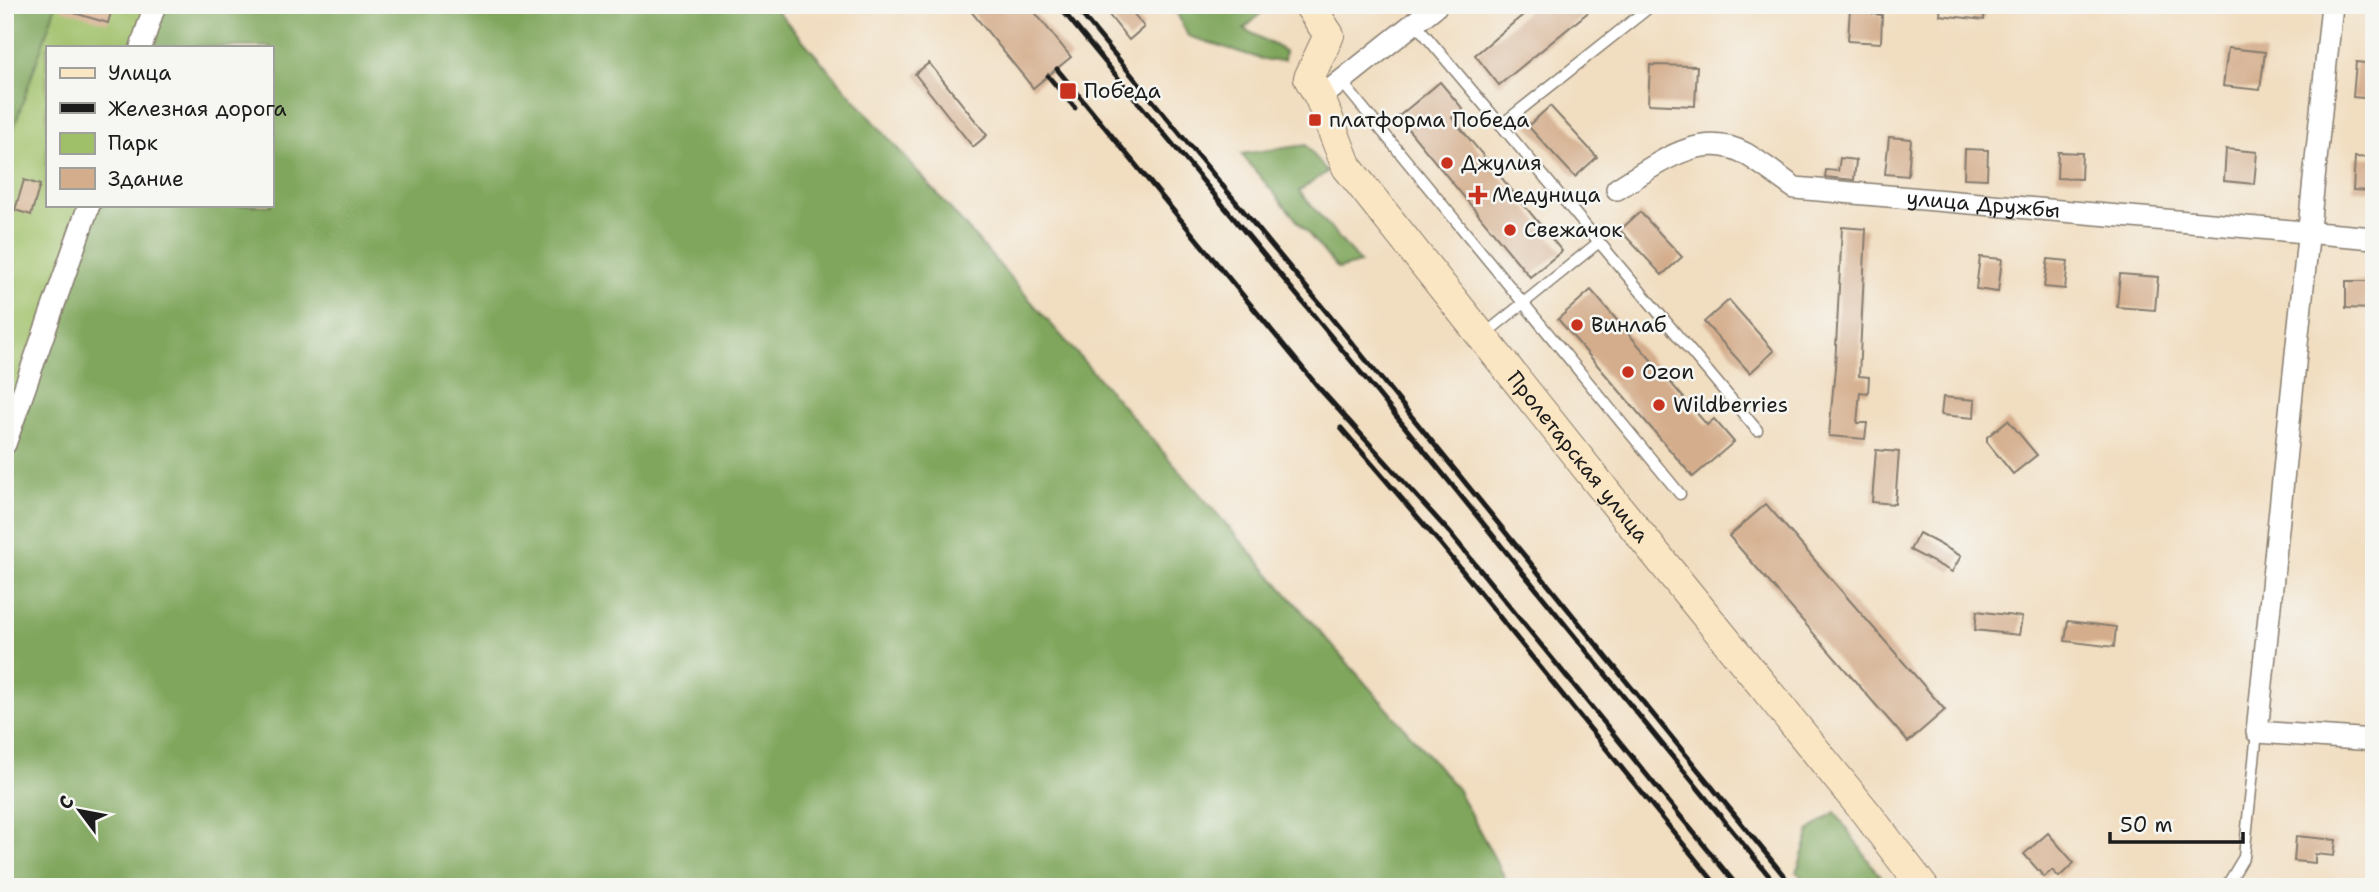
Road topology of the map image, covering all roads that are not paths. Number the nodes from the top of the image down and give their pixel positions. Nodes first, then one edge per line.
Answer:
1 (155, 5) edge
2 (1308, 5) edge
3 (1437, 5) edge
4 (2332, 5) edge
5 (1646, 10) dead end
6 (1415, 23) junction
7 (141, 46) edge
8 (1331, 90) junction
9 (1501, 125) junction
10 (1617, 189) dead end
11 (89, 206) edge
12 (2308, 234) junction
13 (2374, 238) edge
14 (1599, 242) junction
15 (1523, 303) junction
16 (1482, 336) junction
17 (1757, 430) dead end
18 (5, 444) edge
19 (1680, 495) dead end
20 (2257, 732) junction
21 (2374, 740) edge
22 (1923, 887) edge
23 (2227, 887) edge

1 - 7 street
2 - 8 main road, Пролетарская улица
3 - 6 street
4 - 12 street
5 - 9 lane
6 - 8 street
6 - 9 lane
8 - 15 lane
8 - 16 main road, Пролетарская улица
9 - 14 lane
10 - 12 street, улица Дружбы
11 - 18 street
12 - 13 street, улица Дружбы
12 - 20 street
14 - 15 lane
14 - 17 lane
15 - 16 lane
15 - 19 lane
16 - 22 main road, Пролетарская улица
20 - 21 street
20 - 23 lane

